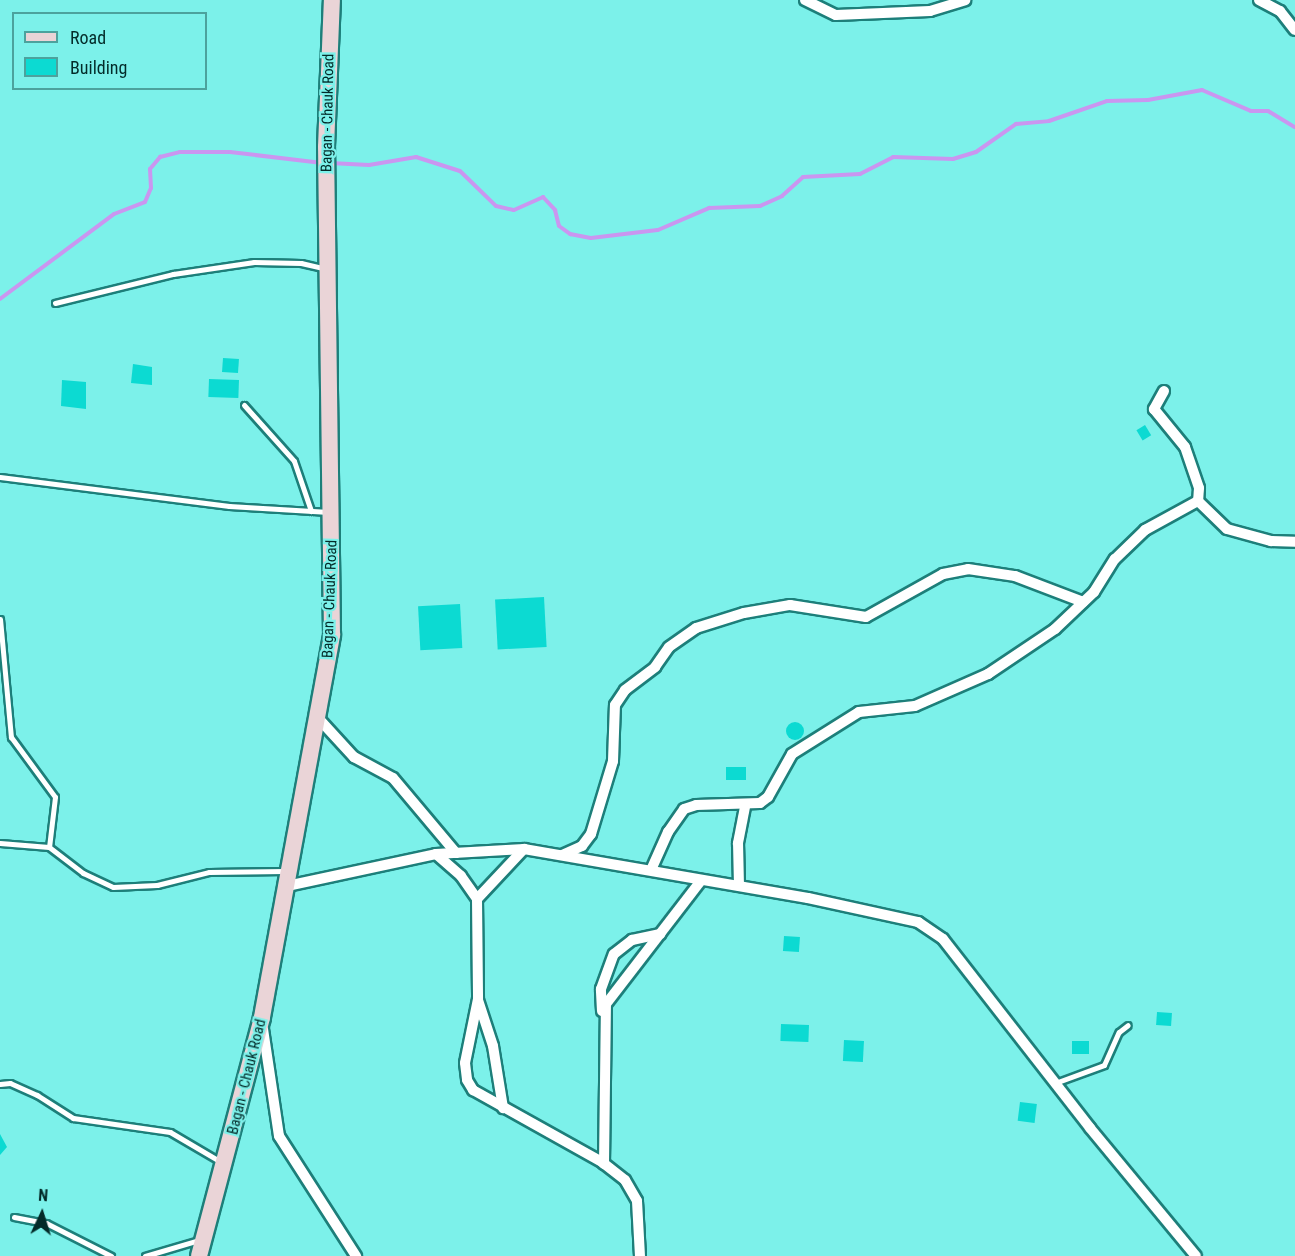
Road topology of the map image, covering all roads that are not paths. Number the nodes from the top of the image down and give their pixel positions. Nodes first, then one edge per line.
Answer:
1 (332, 0) edge
2 (805, 0) edge
3 (965, 0) edge
4 (1259, 0) edge
5 (1295, 30) edge
6 (329, 269) junction
7 (55, 303) dead end
8 (1164, 391) dead end
9 (243, 405) dead end
10 (0, 477) edge
11 (1198, 501) junction
12 (311, 511) junction
13 (333, 513) junction
14 (1295, 542) edge
15 (1083, 602) junction
16 (0, 620) edge
17 (319, 719) junction
18 (745, 806) junction
19 (0, 843) edge
20 (49, 847) junction
21 (524, 849) junction
22 (456, 853) junction
23 (436, 854) junction
24 (562, 855) junction
25 (651, 870) junction
26 (288, 879) junction
27 (700, 882) junction
28 (738, 886) junction
29 (477, 899) junction
30 (660, 934) junction
31 (478, 999) junction
32 (262, 1017) junction
33 (603, 1023) junction
34 (1128, 1025) dead end
35 (1055, 1083) junction
36 (0, 1084) edge
37 (503, 1108) junction
38 (225, 1164) junction
39 (604, 1164) junction
40 (14, 1217) dead end
41 (204, 1239) junction
42 (111, 1256) edge
43 (145, 1256) edge
44 (199, 1256) edge
45 (356, 1256) edge
46 (640, 1256) edge
47 (1196, 1256) edge

1 - 6 main road, Bagan - Chauk Road
2 - 3 street
4 - 5 street
6 - 7 lane
6 - 13 main road, Bagan - Chauk Road
8 - 11 street
9 - 12 lane
10 - 12 lane
11 - 14 street
11 - 15 street
12 - 13 lane
13 - 17 main road, Bagan - Chauk Road
15 - 18 street
15 - 24 street
16 - 20 lane
17 - 22 street
17 - 26 main road, Bagan - Chauk Road
18 - 25 street
18 - 28 street
19 - 20 lane
20 - 26 lane
21 - 22 street
21 - 24 street
21 - 29 street
22 - 23 street
23 - 26 street
23 - 29 street
24 - 25 street
25 - 27 street
26 - 32 main road, Bagan - Chauk Road
27 - 28 street
27 - 30 street
28 - 35 street
29 - 31 street
30 - 33 street
30 - 33 street
31 - 37 street
31 - 37 street
32 - 38 main road, Bagan - Chauk Road
32 - 45 street
33 - 39 street
34 - 35 lane
35 - 47 street
36 - 38 lane
37 - 39 street
38 - 41 main road, Bagan - Chauk Road
39 - 46 street
40 - 42 lane
41 - 43 lane
41 - 44 main road, Bagan - Chauk Road

